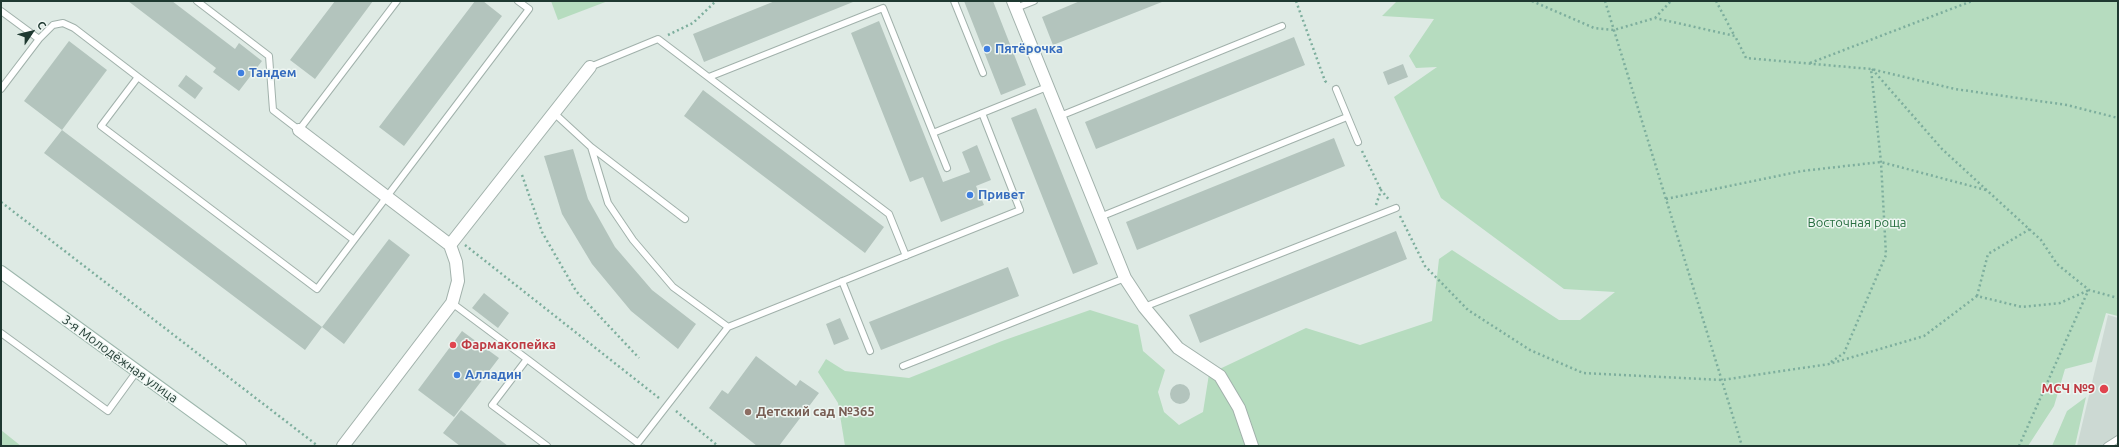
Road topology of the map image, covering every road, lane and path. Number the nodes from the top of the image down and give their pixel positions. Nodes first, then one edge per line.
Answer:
1 (197, 1) edge
2 (397, 1) edge
3 (518, 1) edge
4 (716, 1) edge
5 (954, 1) edge
6 (1034, 1) edge
7 (1296, 1) edge
8 (1532, 1) edge
9 (1605, 1) edge
10 (1671, 1) edge
11 (1716, 1) edge
12 (1972, 1) edge
13 (1014, 5) edge
14 (1, 10) edge
15 (1656, 18) junction
16 (1282, 26) dead end
17 (1614, 30) junction
18 (1735, 36) junction
19 (39, 39) junction
20 (658, 39) junction
21 (1808, 63) junction
22 (590, 67) joint
23 (1871, 69) junction
24 (983, 74) dead end
25 (138, 77) junction
26 (708, 77) junction
27 (1047, 87) junction
28 (1, 89) edge
29 (1336, 89) joint
30 (554, 113) junction
31 (982, 113) junction
32 (1060, 116) junction
33 (1347, 118) junction
34 (2118, 118) edge
35 (299, 130) junction
36 (933, 133) junction
37 (1358, 142) joint
38 (591, 148) junction
39 (517, 159) junction
40 (1882, 162) junction
41 (947, 168) dead end
42 (1381, 190) dead end
43 (1988, 191) junction
44 (387, 197) junction
45 (1666, 199) junction
46 (1, 202) edge
47 (1396, 208) joint
48 (1100, 218) junction
49 (685, 219) dead end
50 (2030, 228) junction
51 (354, 240) junction
52 (453, 241) junction
53 (906, 256) junction
54 (1, 272) edge
55 (1125, 278) junction
56 (842, 281) junction
57 (2089, 290) junction
58 (1977, 296) junction
59 (2118, 298) edge
60 (452, 303) junction
61 (1144, 307) junction
62 (728, 327) junction
63 (1, 333) edge
64 (870, 352) dead end
65 (639, 358) dead end
66 (527, 359) junction
67 (1829, 364) junction
68 (903, 366) dead end
69 (137, 372) junction
70 (1722, 380) junction
71 (667, 404) junction
72 (2118, 439) edge
73 (240, 446) edge
74 (318, 446) edge
75 (343, 446) edge
76 (547, 446) edge
77 (718, 446) edge
78 (1252, 446) edge
79 (1742, 446) edge
80 (2019, 446) edge
81 (2107, 446) edge

1 - 35 lane
2 - 35 lane
3 - 44 lane
4 - 20 path
5 - 24 lane
6 - 13 lane
7 - 29 path
8 - 17 path
9 - 17 path
10 - 15 path
11 - 18 path
12 - 21 path
13 - 27 street
14 - 19 lane
15 - 17 path
15 - 18 path
16 - 32 lane
17 - 45 path
18 - 21 path
19 - 25 lane
19 - 28 lane
20 - 22 lane
20 - 26 lane
21 - 23 path
22 - 30 street
23 - 34 path
23 - 40 path
23 - 43 path
25 - 51 lane
25 - 51 lane
26 - 36 lane
26 - 53 lane
27 - 31 lane
27 - 32 street
29 - 33 lane
30 - 38 lane
30 - 39 street
31 - 36 lane
31 - 53 lane
32 - 48 street
33 - 37 lane
33 - 48 lane
35 - 44 street
36 - 41 lane
37 - 42 path
38 - 49 lane
38 - 62 lane
39 - 52 street
39 - 65 path
40 - 43 path
40 - 45 path
40 - 67 path
43 - 50 path
44 - 51 lane
44 - 52 street
45 - 70 path
46 - 74 path
47 - 61 lane
47 - 70 path
48 - 55 street
50 - 57 path
50 - 58 path
52 - 60 street
52 - 71 path
53 - 56 lane
54 - 69 street, 3-я Молодёжная улица
55 - 61 street
55 - 68 lane
56 - 62 lane
56 - 64 lane
57 - 58 path
57 - 59 path
57 - 80 path
58 - 67 path
60 - 66 lane
60 - 75 street
61 - 78 street
62 - 71 lane
63 - 69 lane
66 - 71 lane
66 - 76 lane
67 - 70 path
69 - 73 street, 3-я Молодёжная улица
70 - 79 path
71 - 77 path
72 - 81 lane

